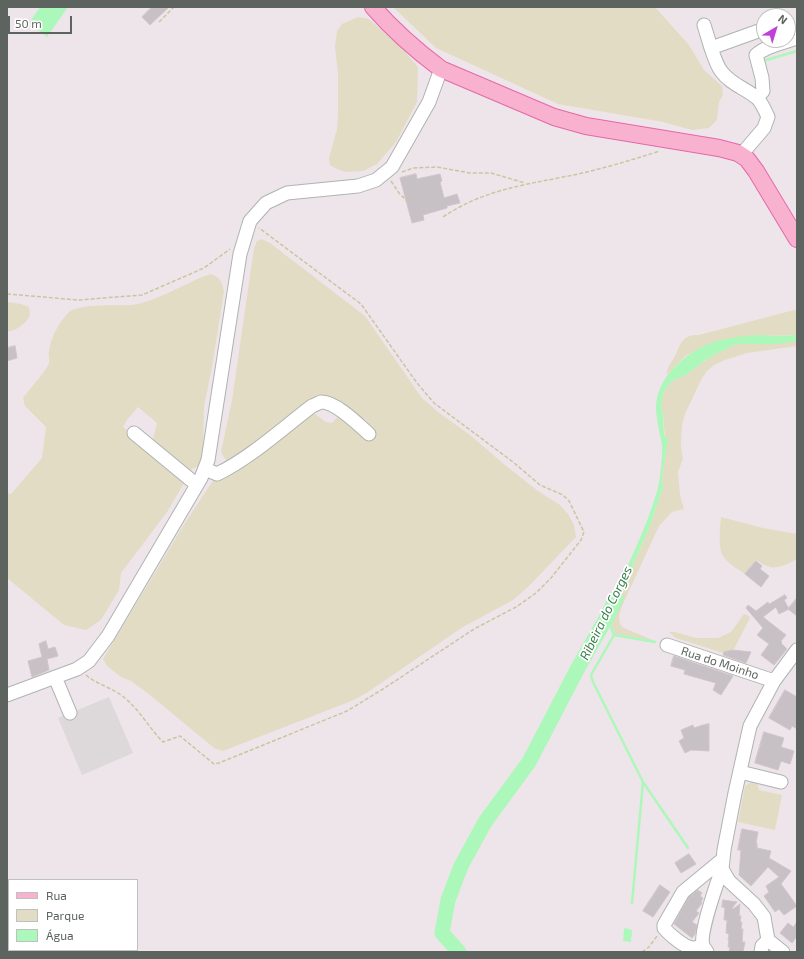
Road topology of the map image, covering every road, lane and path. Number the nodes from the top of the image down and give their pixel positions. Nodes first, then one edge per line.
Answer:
1 (174, 7) edge
2 (373, 7) edge
3 (159, 22) dead end
4 (704, 25) dead end
5 (756, 27) edge
6 (797, 38) edge
7 (711, 48) junction
8 (441, 68) junction
9 (757, 98) junction
10 (664, 150) dead end
11 (742, 155) junction
12 (385, 173) junction
13 (400, 173) dead end
14 (526, 183) junction
15 (413, 198) dead end
16 (443, 217) dead end
17 (250, 221) junction
18 (797, 239) edge
19 (244, 241) junction
20 (7, 294) edge
21 (134, 433) dead end
22 (369, 434) dead end
23 (205, 469) junction
24 (197, 485) junction
25 (667, 645) dead end
26 (797, 650) edge
27 (79, 668) junction
28 (55, 677) junction
29 (774, 680) junction
30 (7, 695) edge
31 (70, 713) dead end
32 (740, 772) junction
33 (781, 782) dead end
34 (723, 864) junction
35 (664, 928) junction
36 (768, 940) junction
37 (705, 949) edge
38 (642, 952) edge
39 (761, 952) edge
40 (783, 952) edge

1 - 3 path
2 - 8 main road
4 - 7 street
5 - 7 street
6 - 9 street
7 - 9 street
8 - 11 main road
8 - 12 street
9 - 11 street
10 - 14 path
11 - 18 main road
12 - 15 path
12 - 17 street
13 - 14 path
14 - 16 path
17 - 19 street
17 - 27 path
19 - 20 path
19 - 23 street
21 - 24 street
22 - 23 street
23 - 24 street
24 - 27 street
25 - 29 street, Rua do Moinho
26 - 29 street
27 - 28 street
28 - 30 street
28 - 31 street
29 - 32 street
32 - 33 street
32 - 34 street
34 - 35 street
34 - 36 street
34 - 37 street
35 - 37 street
35 - 38 path
36 - 39 street
36 - 40 street

